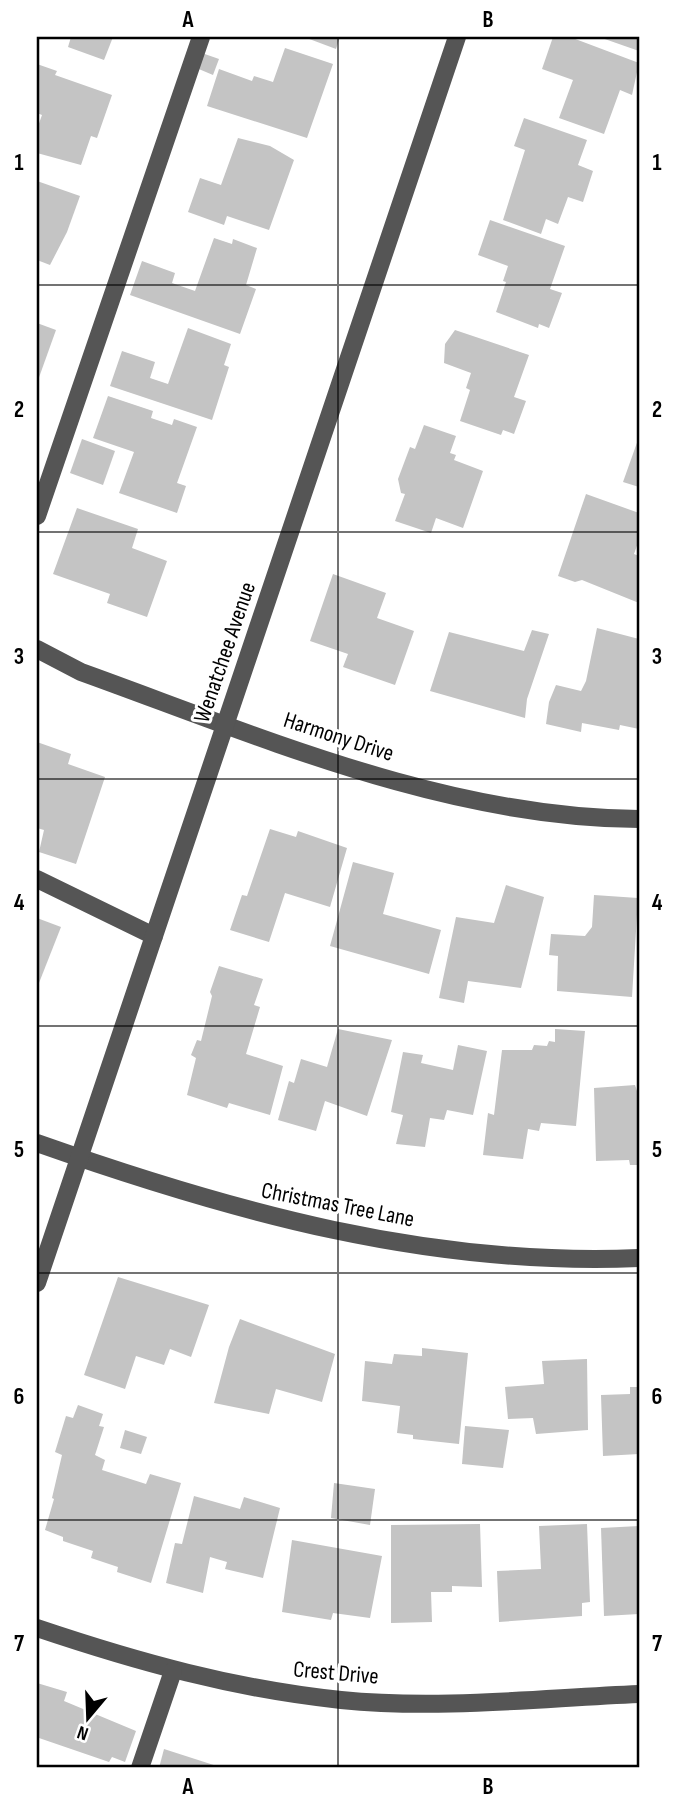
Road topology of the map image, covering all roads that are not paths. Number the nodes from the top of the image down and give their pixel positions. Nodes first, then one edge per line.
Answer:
1 (201, 37) edge
2 (457, 37) edge
3 (37, 516) edge
4 (37, 649) edge
5 (225, 724) junction
6 (639, 819) edge
7 (37, 879) edge
8 (154, 936) junction
9 (37, 1143) edge
10 (79, 1158) junction
11 (639, 1258) edge
12 (37, 1283) edge
13 (37, 1628) edge
14 (173, 1671) junction
15 (639, 1694) edge
16 (140, 1768) edge

1 - 3 street
2 - 5 street, Wenatchee Avenue
4 - 5 street, Harmony Drive
5 - 6 street, Harmony Drive
5 - 8 street, Wenatchee Avenue
7 - 8 street
8 - 10 street, Wenatchee Avenue
9 - 10 street, Christmas Tree Lane
10 - 11 street, Christmas Tree Lane
10 - 12 street, Wenatchee Avenue
13 - 14 street, Crest Drive
14 - 15 street, Crest Drive
14 - 16 street

